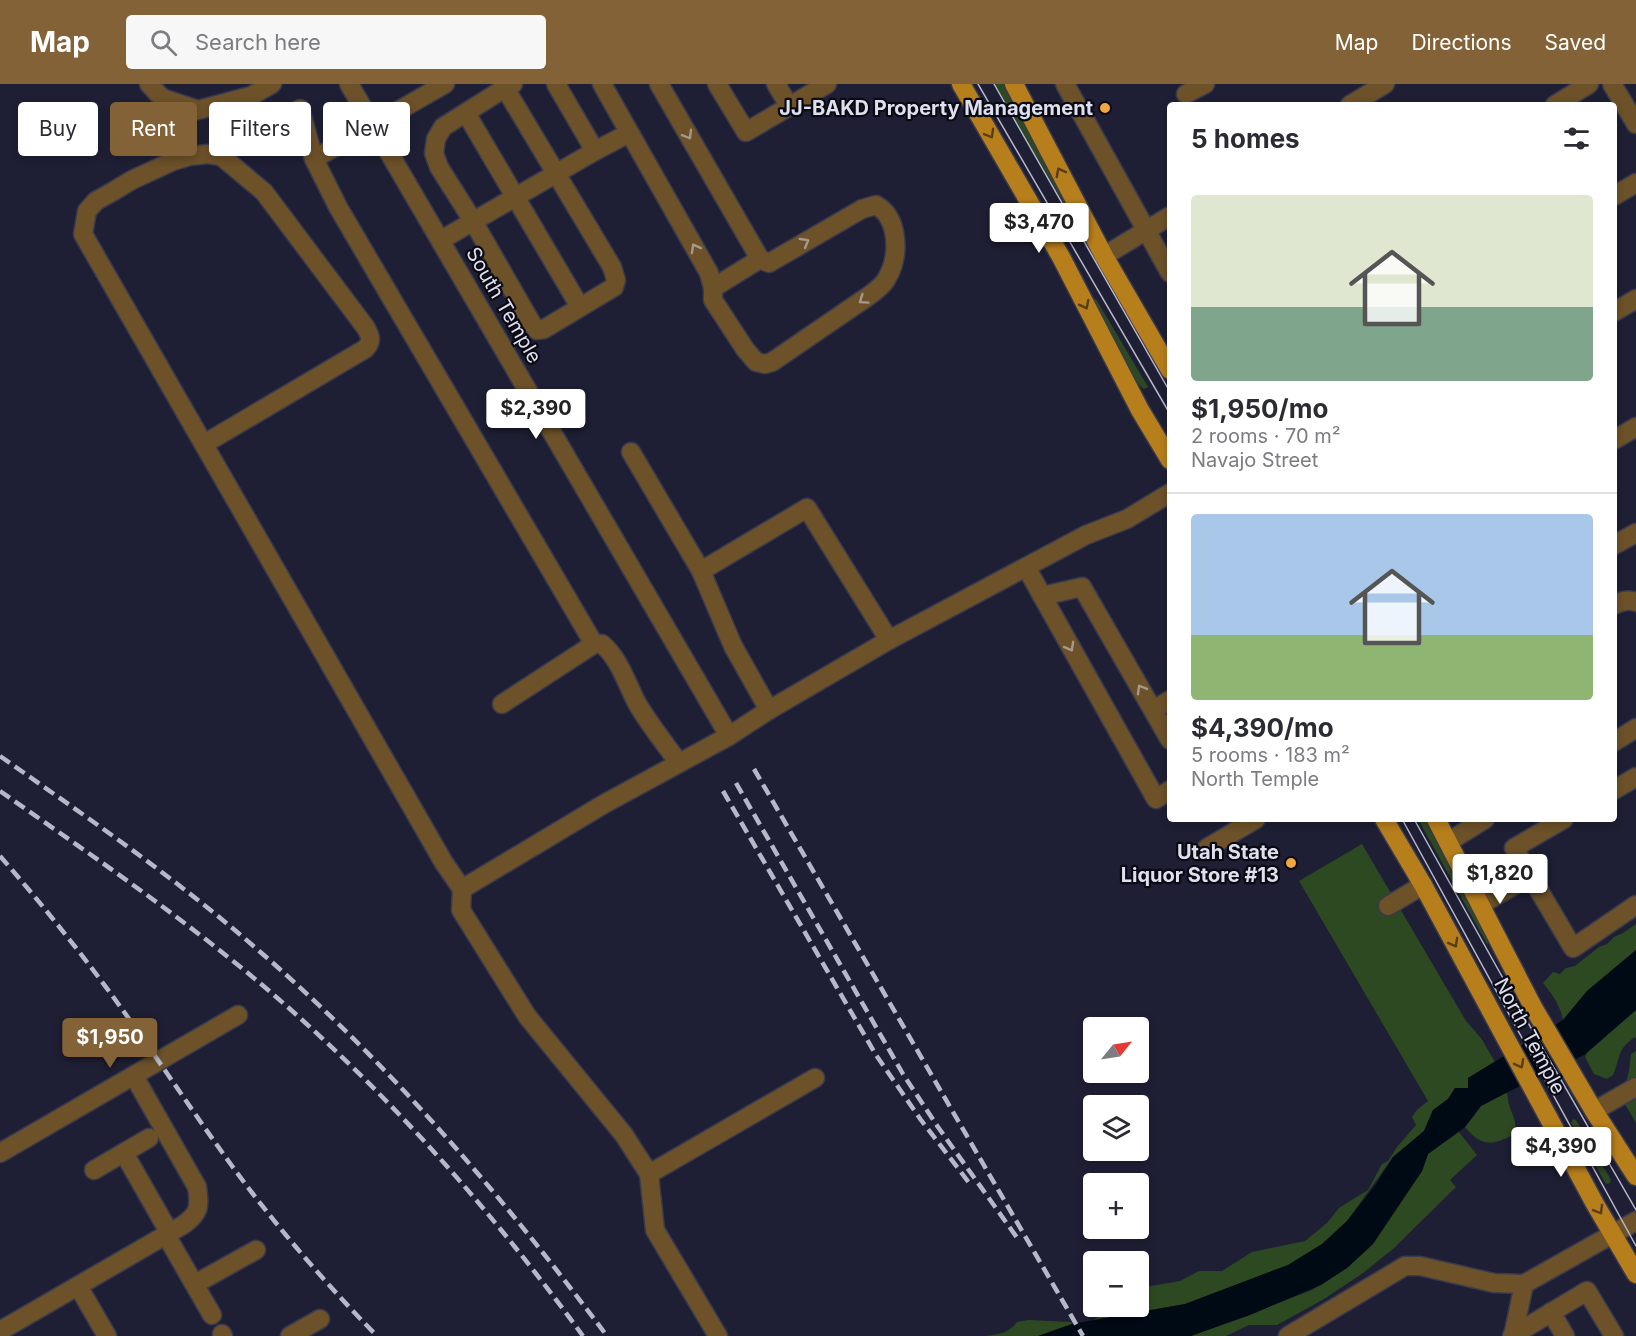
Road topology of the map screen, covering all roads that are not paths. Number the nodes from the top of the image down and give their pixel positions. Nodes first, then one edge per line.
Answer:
1 (149, 84) edge
2 (272, 84) edge
3 (350, 84) edge
4 (445, 84) edge
5 (556, 84) edge
6 (602, 84) edge
7 (659, 84) edge
8 (717, 84) edge
9 (776, 84) edge
10 (827, 84) edge
11 (961, 84) edge
12 (1014, 84) edge
13 (1065, 84) edge
14 (1205, 84) edge
15 (1385, 84) edge
16 (1589, 84) edge
17 (1612, 84) edge
18 (509, 86) edge
19 (1186, 94) dead end
20 (360, 102) edge
21 (1355, 102) edge
22 (1560, 102) edge
23 (410, 104) edge
24 (789, 106) junction
25 (466, 113) junction
26 (1636, 124) edge
27 (629, 132) junction
28 (311, 148) edge
29 (595, 151) junction
30 (323, 154) edge
31 (391, 156) edge
32 (314, 159) junction
33 (556, 174) junction
34 (1636, 183) edge
35 (1617, 194) edge
36 (515, 197) junction
37 (1167, 218) edge
38 (473, 221) junction
39 (1147, 230) junction
40 (441, 240) junction
41 (1104, 256) junction
42 (760, 259) junction
43 (1167, 267) edge
44 (713, 288) junction
45 (1636, 299) edge
46 (580, 307) junction
47 (1617, 310) edge
48 (1167, 365) edge
49 (1636, 427) edge
50 (1617, 438) edge
51 (204, 444) junction
52 (631, 452) dead end
53 (1167, 455) edge
54 (1167, 495) edge
55 (1636, 533) edge
56 (1617, 543) edge
57 (1026, 567) junction
58 (701, 571) junction
59 (1042, 596) junction
60 (1636, 602) edge
61 (1617, 604) edge
62 (890, 640) junction
63 (594, 644) junction
64 (1167, 702) edge
65 (502, 704) dead end
66 (769, 710) junction
67 (1153, 710) junction
68 (1636, 728) edge
69 (729, 735) junction
70 (1167, 735) edge
71 (1617, 740) edge
72 (679, 763) junction
73 (1636, 777) edge
74 (1617, 788) edge
75 (1167, 792) edge
76 (1251, 822) edge
77 (1386, 822) edge
78 (1438, 822) edge
79 (1480, 822) edge
80 (1559, 822) edge
81 (1448, 842) junction
82 (1207, 848) dead end
83 (1530, 876) junction
84 (1423, 885) junction
85 (462, 889) junction
86 (1480, 905) junction
87 (1636, 905) edge
88 (1388, 906) dead end
89 (238, 1015) dead end
90 (134, 1076) junction
91 (815, 1078) dead end
92 (1636, 1087) edge
93 (1594, 1111) junction
94 (149, 1138) dead end
95 (0, 1153) edge
96 (124, 1153) junction
97 (94, 1170) dead end
98 (649, 1174) junction
99 (1636, 1176) edge
100 (1636, 1221) edge
101 (168, 1234) junction
102 (1613, 1234) junction
103 (256, 1250) dead end
104 (1636, 1274) edge
105 (195, 1284) junction
106 (1524, 1284) junction
107 (78, 1286) junction
108 (1551, 1312) junction
109 (212, 1315) dead end
110 (320, 1319) dead end
111 (0, 1330) edge
112 (107, 1336) edge
113 (290, 1336) edge
114 (718, 1336) edge
115 (1288, 1336) edge
116 (1513, 1336) edge
117 (1565, 1336) edge
118 (1614, 1336) edge

1 - 2 street
3 - 20 street, South Temple
4 - 23 street
5 - 29 street
6 - 27 street
7 -> 42 street
8 - 24 street
9 - 24 street
10 - 24 street
11 -> 53 main road
41 -> 12 main road
13 - 39 street
14 - 19 street
15 - 21 street
16 - 22 street
17 - 26 street
18 - 25 street
18 - 33 street
25 - 36 street
25 - 38 street
27 - 29 street
44 -> 27 street
28 - 32 street
29 - 33 street
30 - 32 street
31 - 40 street, South Temple
32 - 63 street
33 - 36 street
33 - 46 street
34 - 35 street
36 - 38 street
36 - 46 street
37 - 39 street
38 - 40 street
38 - 46 street
39 - 41 street
39 - 43 street
40 - 69 street, South Temple
41 - 48 main road
42 - 44 street
42 -> 44 street
45 - 47 street
49 - 50 street
51 - 51 street
51 - 85 street
52 - 58 street
54 - 57 street
55 - 56 street
57 - 59 street
57 - 62 street
58 - 62 street
58 - 66 street
67 -> 59 street
59 -> 75 street
60 - 61 street
62 - 66 street
63 - 65 street
63 - 72 street
64 - 67 street
66 - 69 street
67 - 70 street
68 - 71 street
69 - 72 street
72 - 85 street
73 - 74 street
76 - 82 street
77 - 84 main road, North Temple
78 - 81 main road, North Temple
79 - 81 street
80 - 83 street
81 - 86 main road, North Temple
83 - 86 street
83 - 87 street
84 - 88 street
84 -> 102 main road, North Temple
85 - 98 street
86 - 93 main road, North Temple
89 - 90 street
90 - 95 street
90 - 101 street
91 - 98 street
92 - 93 street
93 - 99 main road, North Temple
94 - 96 street
96 - 97 street
96 - 101 street
98 - 114 street
100 - 102 street
101 - 105 street
101 - 107 street
102 - 104 main road, North Temple
102 - 106 street
103 - 105 street
105 - 109 street
106 - 115 street
106 - 116 street
107 - 111 street
107 - 112 street
108 - 116 street
108 - 117 street
108 - 118 street
110 - 113 street

